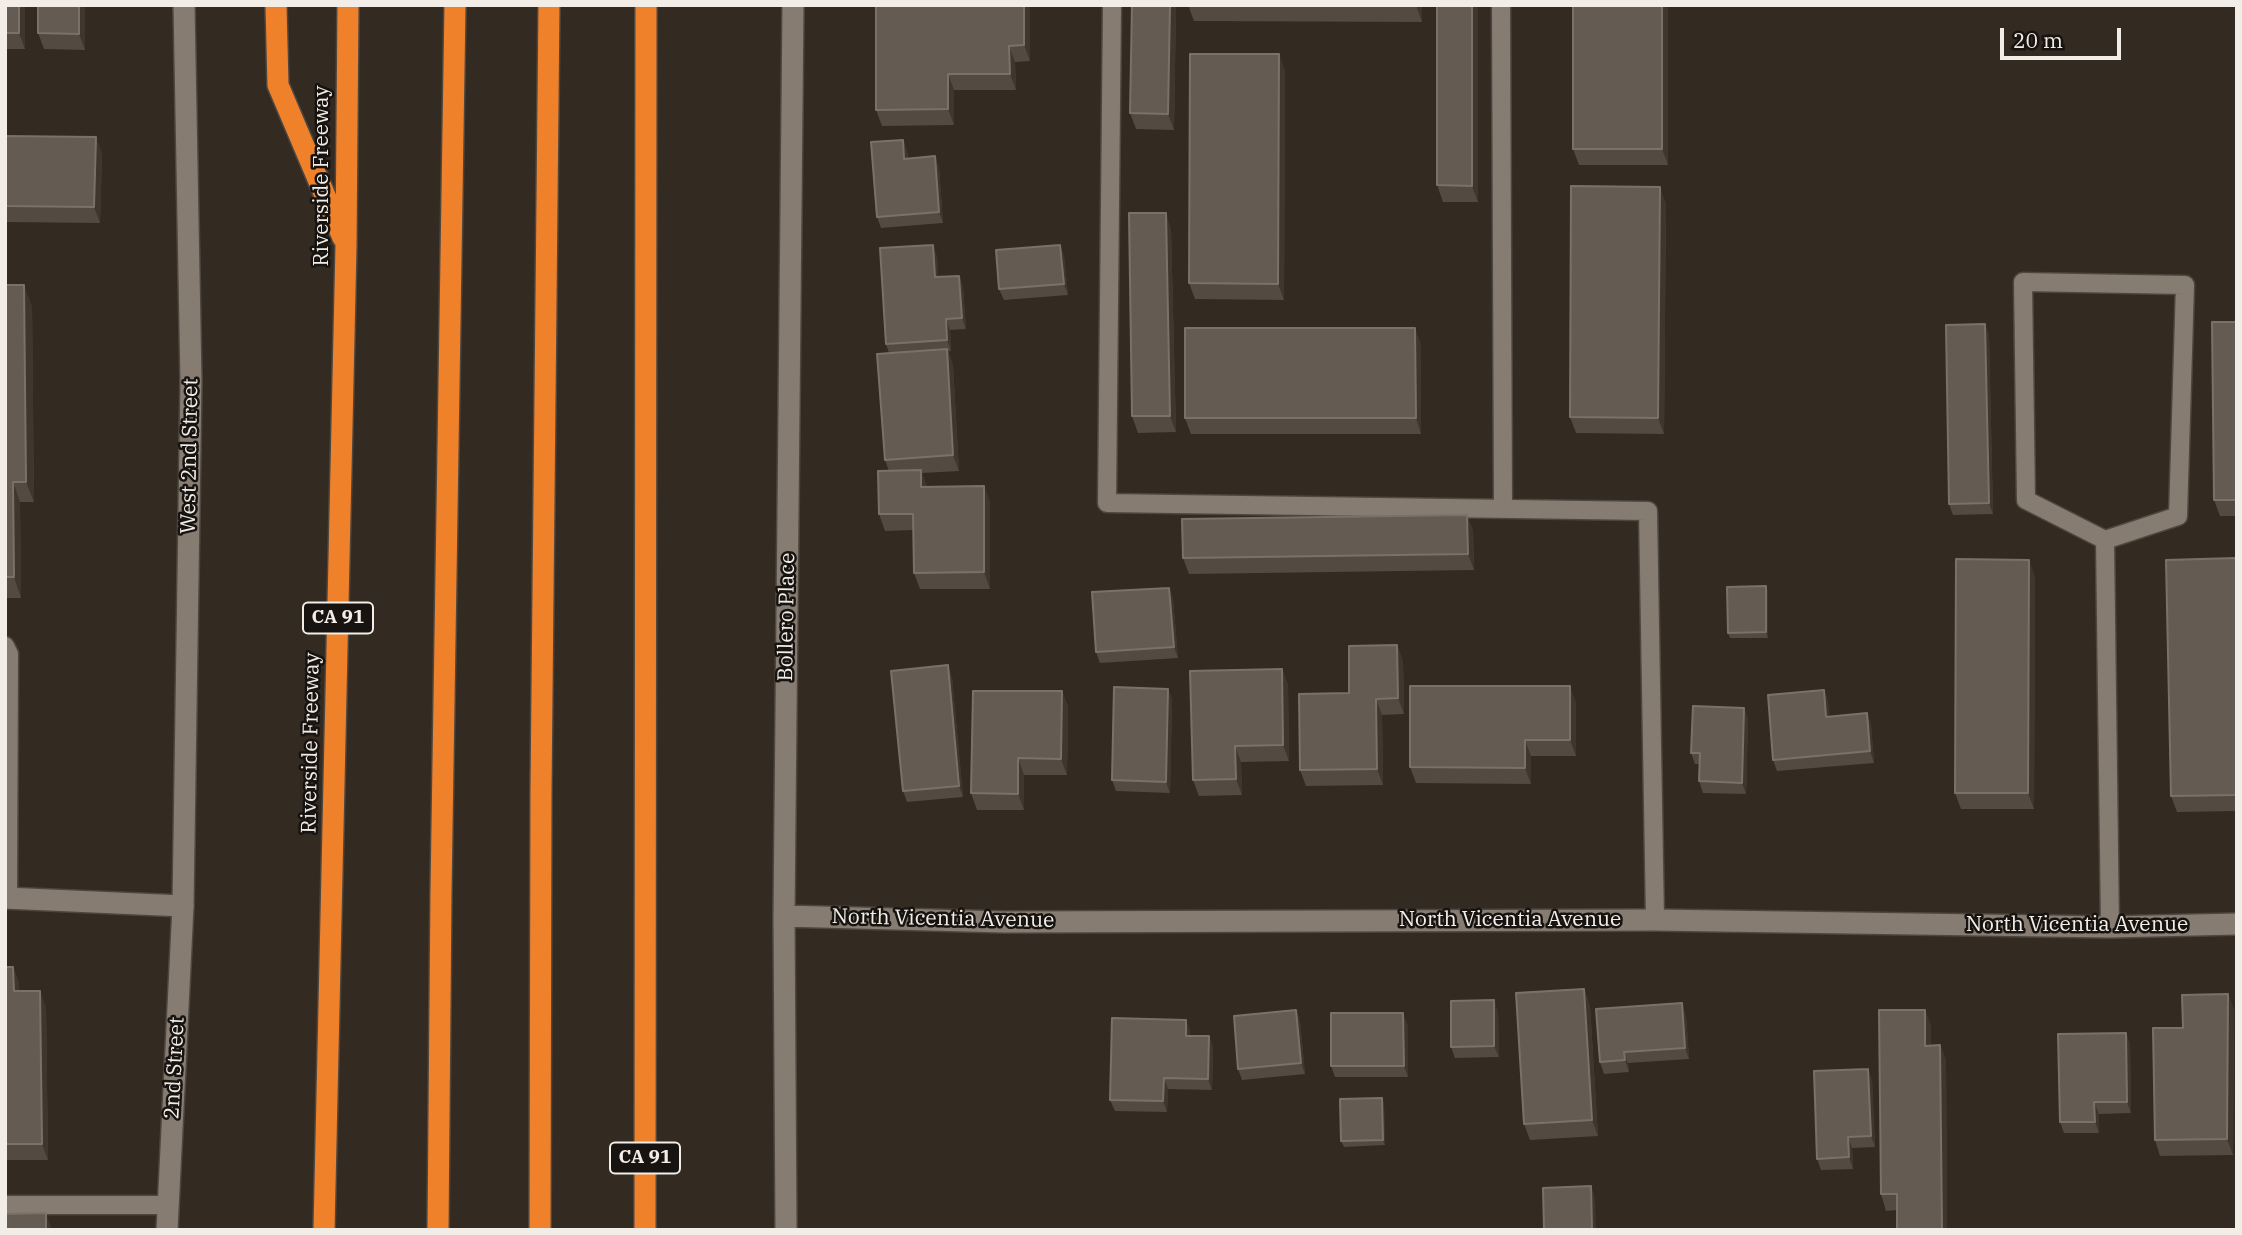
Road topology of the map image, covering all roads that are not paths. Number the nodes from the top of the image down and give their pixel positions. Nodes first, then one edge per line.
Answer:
1 (184, 5) edge
2 (276, 5) edge
3 (348, 5) edge
4 (455, 5) edge
5 (549, 5) edge
6 (646, 5) edge
7 (793, 5) edge
8 (1112, 5) edge
9 (1501, 5) edge
10 (346, 246) junction
11 (1503, 509) junction
12 (2105, 540) junction
13 (5, 646) edge
14 (7, 898) edge
15 (183, 906) junction
16 (784, 916) junction
17 (1655, 920) junction
18 (2237, 924) edge
19 (2110, 926) junction
20 (645, 1086) junction
21 (5, 1205) edge
22 (168, 1205) junction
23 (167, 1230) edge
24 (324, 1230) edge
25 (438, 1230) edge
26 (540, 1230) edge
27 (645, 1230) edge
28 (651, 1230) edge
29 (786, 1230) edge

1 - 15 street, West 2nd Street
2 - 10 highway
3 - 10 highway, Riverside Freeway / CA 91
4 - 25 highway
5 - 26 highway
6 - 20 highway, CA 91
7 - 16 street, Bollero Place
8 - 11 lane
9 - 11 lane
10 - 24 highway, Riverside Freeway / CA 91
11 - 17 lane
12 - 12 lane
12 - 19 lane
13 - 14 lane
14 - 15 street
15 - 22 street, 2nd Street
16 - 17 street, North Vicentia Avenue
16 - 29 street, Bollero Place
17 - 19 street, North Vicentia Avenue
18 - 19 street, North Vicentia Avenue
20 - 27 highway, CA 91
20 - 28 highway
21 - 22 lane
22 - 23 street, 2nd Street

